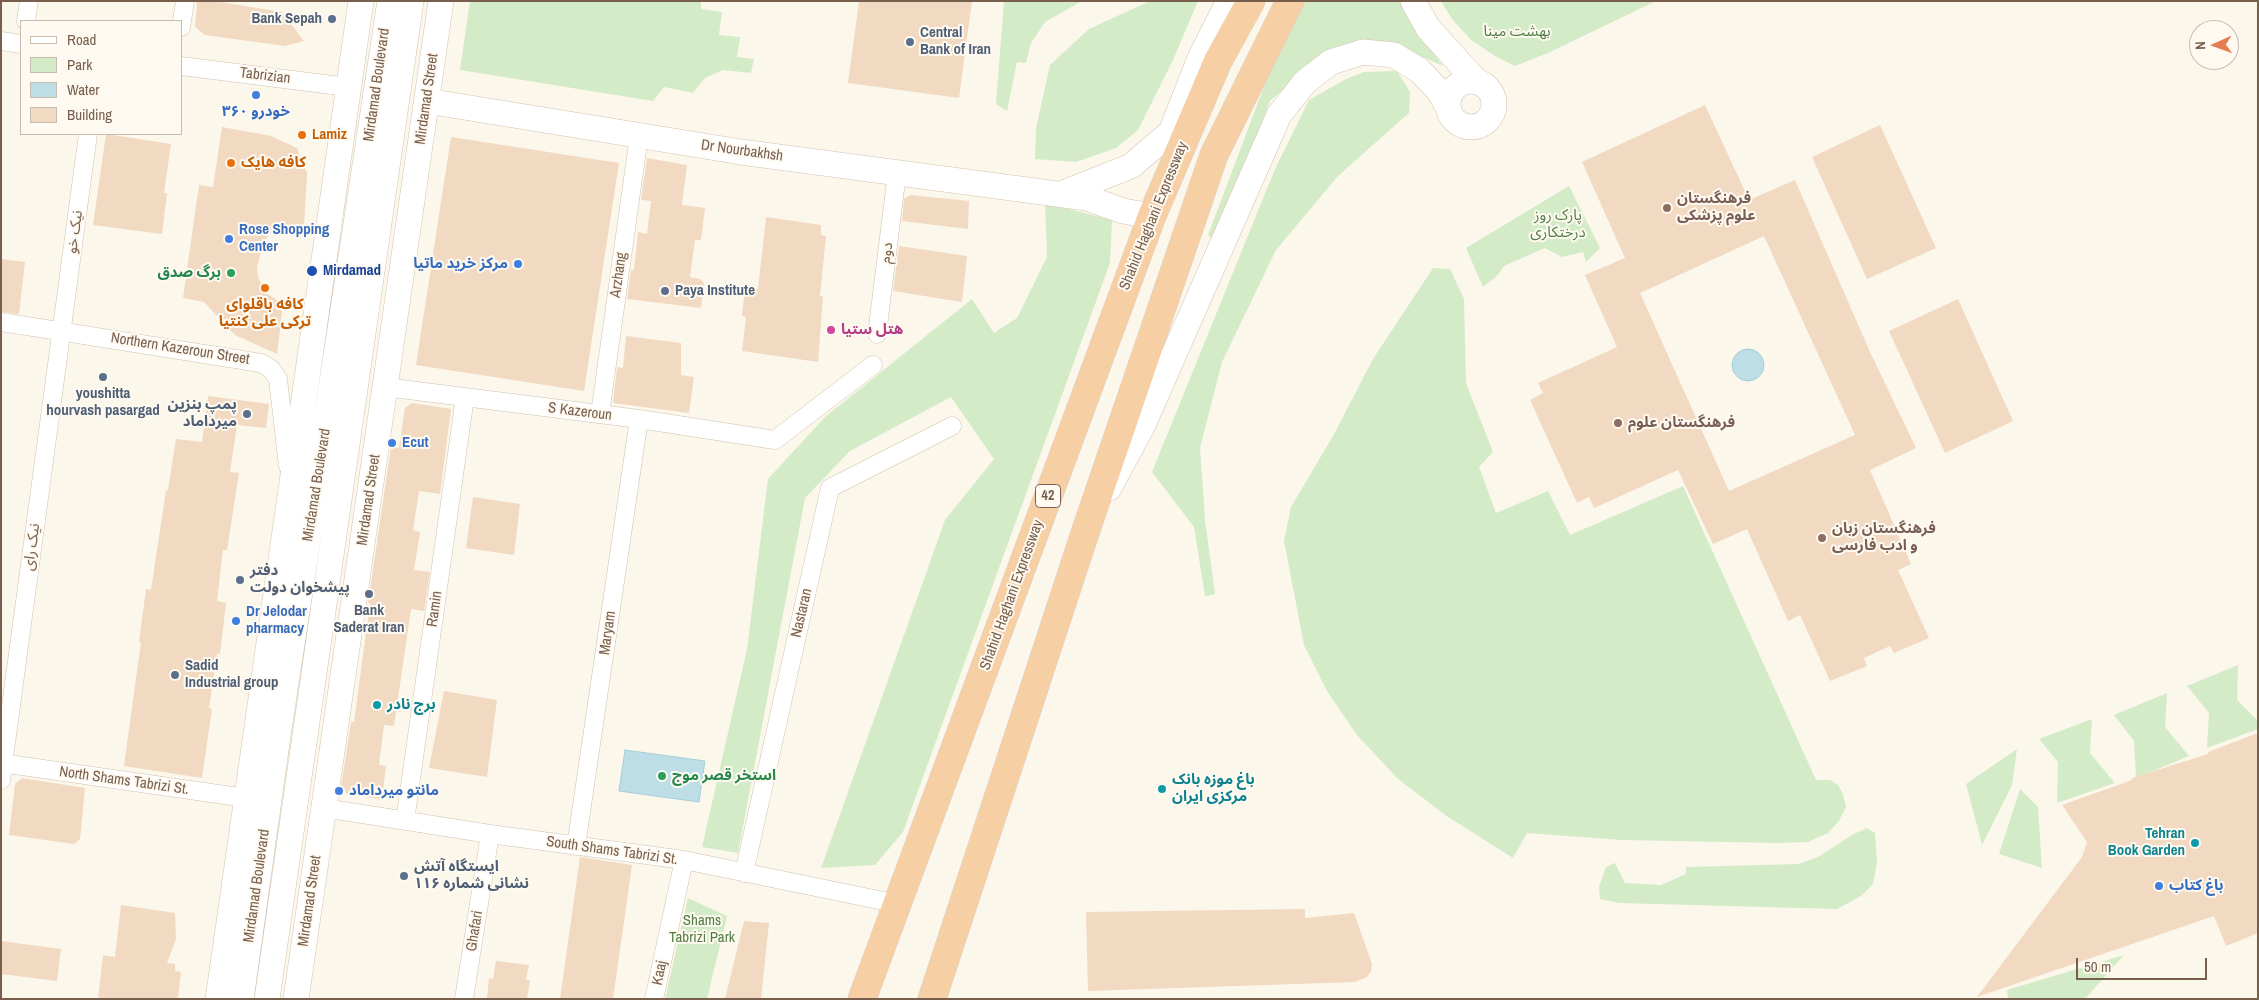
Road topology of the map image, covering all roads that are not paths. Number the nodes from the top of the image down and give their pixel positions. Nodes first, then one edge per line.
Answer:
1 (29, 1) edge
2 (185, 1) edge
3 (361, 1) edge
4 (390, 1) edge
5 (411, 1) edge
6 (441, 1) edge
7 (1229, 1) edge
8 (1251, 1) edge
9 (1290, 1) edge
10 (1413, 1) edge
11 (26, 20) edge
12 (182, 20) edge
13 (1, 41) edge
14 (20, 44) edge
15 (182, 66) edge
16 (1477, 82) junction
17 (348, 87) junction
18 (426, 101) junction
19 (1449, 109) junction
20 (88, 135) edge
21 (639, 136) junction
22 (896, 173) junction
23 (1058, 194) junction
24 (1152, 216) junction
25 (1, 322) edge
26 (62, 330) junction
27 (877, 334) dead end
28 (874, 365) dead end
29 (385, 387) junction
30 (465, 397) junction
31 (600, 414) junction
32 (639, 420) junction
33 (952, 426) dead end
34 (292, 482) junction
35 (1086, 530) junction
36 (267, 654) junction
37 (278, 736) junction
38 (2, 769) edge
39 (246, 798) junction
40 (324, 808) junction
41 (405, 821) junction
42 (490, 834) junction
43 (576, 846) junction
44 (684, 860) junction
45 (744, 872) junction
46 (898, 904) junction
47 (218, 999) edge
48 (241, 999) edge
49 (267, 999) edge
50 (296, 999) edge
51 (464, 999) edge
52 (654, 999) edge
53 (862, 999) edge
54 (932, 999) edge

1 - 11 street
2 - 12 street
3 - 17 main road
4 - 37 main road, Mirdamad Boulevard
5 - 49 main road, Mirdamad Boulevard
6 - 18 main road, Mirdamad Street
7 - 23 main road
8 - 24 highway, Shahid Haghani Expressway / 42
9 - 35 highway
10 - 16 main road
13 - 14 street
15 - 17 street, Tabrizian
16 - 19 main road
16 - 19 main road
17 - 34 main road
18 - 21 main road, Dr Nourbakhsh
18 - 29 main road, Mirdamad Street
19 - 35 main road
20 - 26 street, نیک خو
21 - 22 main road, Dr Nourbakhsh
21 - 31 street, Arzhang
22 - 23 main road, Dr Nourbakhsh
22 - 27 street, دوم
23 - 24 main road, Dr Nourbakhsh
24 - 46 highway, Shahid Haghani Expressway / 42
25 - 26 street, Northern Kazeroun Street
26 - 34 street, Northern Kazeroun Street
26 - 38 street, نیک رای
28 - 32 street, S Kazeroun
29 - 30 street, S Kazeroun
29 - 40 main road, Mirdamad Street
30 - 31 street, S Kazeroun
30 - 41 street, Ramin
31 - 32 street, S Kazeroun
32 - 43 street, Maryam
33 - 45 street, Nastaran
34 - 36 main road
35 - 54 highway
36 - 37 main road
36 - 39 main road
37 - 48 main road, Mirdamad Boulevard
38 - 39 street, North Shams Tabrizi St.
39 - 47 main road
40 - 41 street, South Shams Tabrizi St.
40 - 50 main road, Mirdamad Street
41 - 42 street, South Shams Tabrizi St.
42 - 43 street, South Shams Tabrizi St.
42 - 51 street, Ghafari
43 - 44 street, South Shams Tabrizi St.
44 - 45 street, South Shams Tabrizi St.
44 - 52 street, Kaaj
45 - 46 street, South Shams Tabrizi St.
46 - 53 highway, Shahid Haghani Expressway / 42

